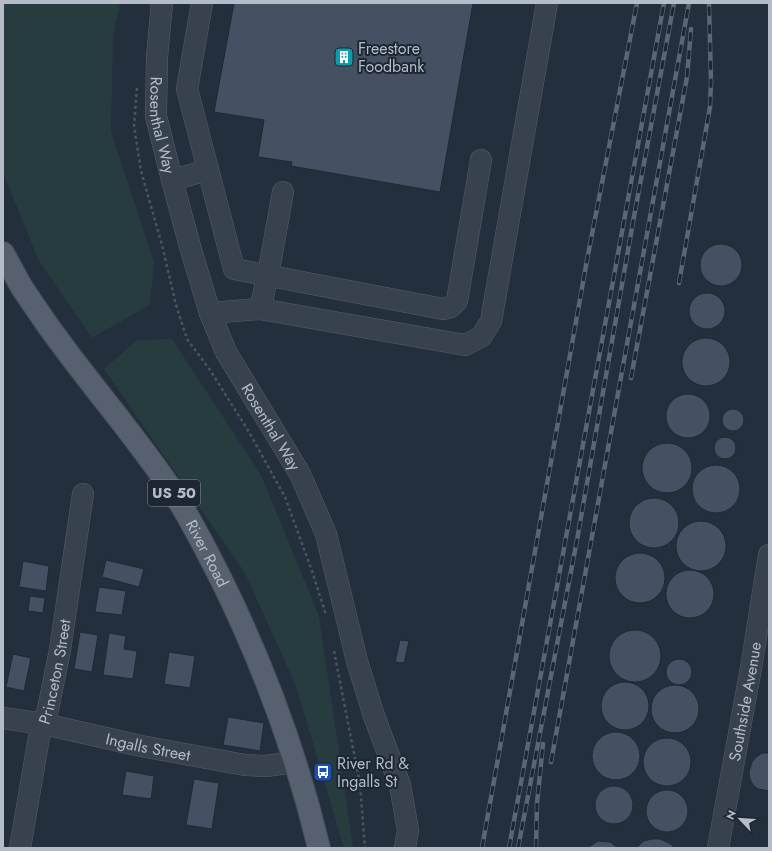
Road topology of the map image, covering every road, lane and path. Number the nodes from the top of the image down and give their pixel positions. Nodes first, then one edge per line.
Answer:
1 (162, 3) edge
2 (202, 3) edge
3 (547, 3) edge
4 (137, 86) dead end
5 (481, 160) dead end
6 (208, 170) junction
7 (172, 180) junction
8 (283, 192) dead end
9 (3, 253) edge
10 (268, 275) junction
11 (260, 309) junction
12 (210, 313) junction
13 (83, 494) dead end
14 (769, 555) edge
15 (326, 616) dead end
16 (333, 646) dead end
17 (3, 718) edge
18 (44, 724) junction
19 (294, 762) junction
20 (20, 848) edge
21 (319, 848) edge
22 (365, 848) edge
23 (405, 848) edge
24 (718, 848) edge

1 - 7 street, Rosenthal Way
2 - 6 street
3 - 11 street
4 - 15 path
5 - 10 street
6 - 7 street
6 - 10 street
7 - 12 street, Rosenthal Way
8 - 10 street
9 - 19 main road, River Road / US 50
10 - 11 street
11 - 12 street
12 - 23 street, Rosenthal Way
13 - 18 street, Princeton Street
14 - 24 street, Southside Avenue
16 - 22 path
17 - 18 street, Ingalls Street
18 - 19 street, Ingalls Street
18 - 20 street, Princeton Street
19 - 21 main road, River Road / US 50

